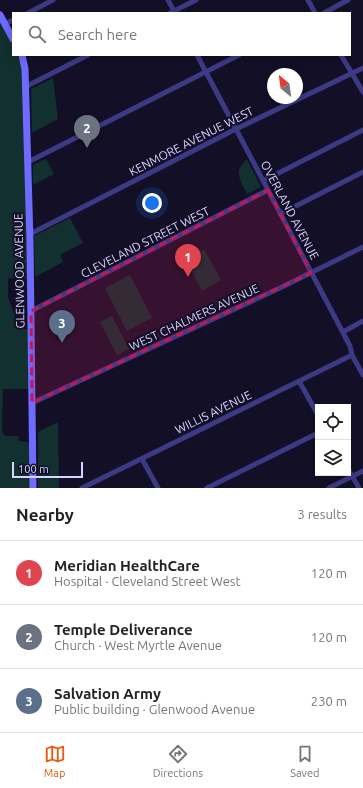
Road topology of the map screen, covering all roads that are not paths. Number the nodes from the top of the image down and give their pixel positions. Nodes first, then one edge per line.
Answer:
1 (53, 0) edge
2 (168, 0) edge
3 (196, 0) edge
4 (308, 0) edge
5 (348, 0) edge
6 (30, 12) edge
7 (173, 12) edge
8 (314, 12) edge
9 (326, 12) edge
10 (0, 15) edge
11 (12, 20) edge
12 (5, 24) junction
13 (12, 37) edge
14 (22, 56) edge
15 (86, 56) edge
16 (198, 56) edge
17 (237, 56) edge
18 (342, 56) edge
19 (363, 68) edge
20 (206, 72) junction
21 (352, 74) junction
22 (25, 88) junction
23 (363, 92) edge
24 (236, 129) junction
25 (363, 130) edge
26 (28, 162) junction
27 (363, 172) edge
28 (263, 181) junction
29 (268, 190) junction
30 (280, 214) junction
31 (30, 234) junction
32 (363, 246) edge
33 (312, 273) junction
34 (31, 311) junction
35 (363, 321) edge
36 (342, 332) junction
37 (352, 354) junction
38 (363, 375) edge
39 (299, 381) junction
40 (32, 403) junction
41 (315, 410) edge
42 (315, 434) edge
43 (142, 459) junction
44 (363, 471) edge
45 (352, 476) junction
46 (33, 488) edge
47 (82, 488) edge
48 (158, 488) edge
49 (207, 488) edge
50 (329, 488) edge
51 (359, 488) edge

1 - 6 street
2 - 7 street
3 - 7 street
4 - 8 street
5 - 9 street
10 - 12 main road
11 - 12 street
12 - 13 main road
14 - 22 main road, GLENWOOD AVENUE
15 - 22 street
16 - 20 street, OVERLAND AVENUE
17 - 20 street
18 - 21 street
19 - 21 street, KENMORE AVENUE WEST
20 - 24 street, OVERLAND AVENUE
20 - 26 street
21 - 23 street
21 - 24 street, KENMORE AVENUE WEST
22 - 26 main road, GLENWOOD AVENUE
24 - 28 street, OVERLAND AVENUE
24 - 31 street, KENMORE AVENUE WEST
25 - 28 street
26 - 31 main road, GLENWOOD AVENUE
27 - 30 street
28 - 29 street, OVERLAND AVENUE
29 - 30 street, OVERLAND AVENUE
29 - 34 street, CLEVELAND STREET WEST
30 - 33 street, OVERLAND AVENUE
31 - 34 main road, GLENWOOD AVENUE
32 - 33 street, WEST CHALMERS AVENUE
33 - 36 street, OVERLAND AVENUE
33 - 40 street, WEST CHALMERS AVENUE
34 - 40 main road, GLENWOOD AVENUE
35 - 36 street
36 - 37 street, OVERLAND AVENUE
37 - 38 street, OVERLAND AVENUE
37 - 39 street, WILLIS AVENUE
39 - 41 street
39 - 43 street, WILLIS AVENUE
40 - 46 main road, GLENWOOD AVENUE
42 - 49 street
43 - 47 street, WILLIS AVENUE
43 - 48 street
44 - 45 street
45 - 50 street
45 - 51 street

